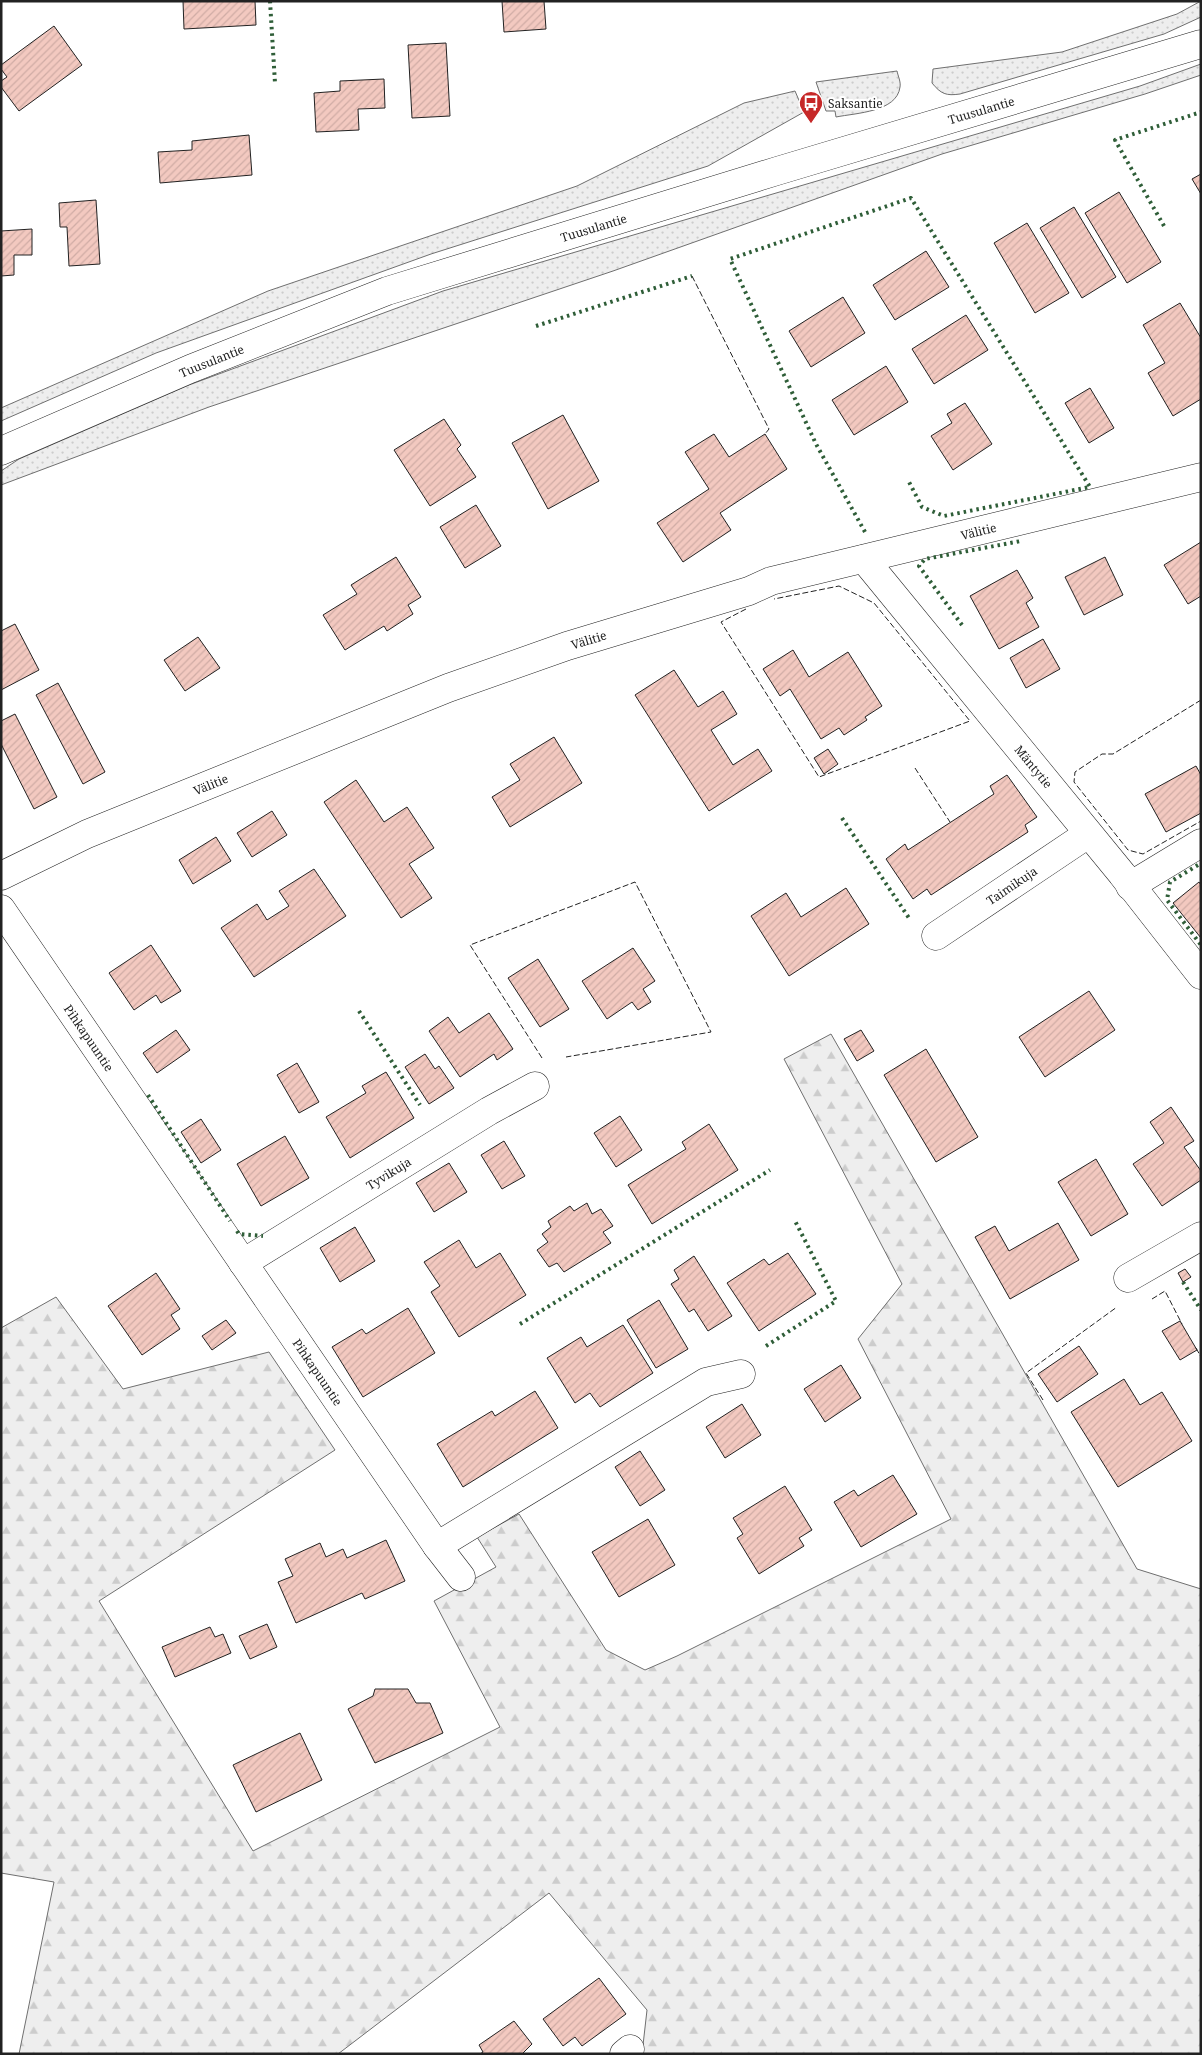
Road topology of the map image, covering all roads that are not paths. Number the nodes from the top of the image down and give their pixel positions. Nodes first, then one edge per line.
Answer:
1 (1201, 44) edge
2 (1, 451) edge
3 (1201, 477) edge
4 (864, 559) junction
5 (1088, 834) junction
6 (1201, 843) edge
7 (1, 876) edge
8 (1130, 886) junction
9 (1, 910) edge
10 (936, 936) dead end
11 (1201, 975) edge
12 (535, 1086) dead end
13 (1201, 1236) edge
14 (243, 1263) junction
15 (1128, 1278) dead end
16 (741, 1374) dead end
17 (437, 1546) junction
18 (461, 1577) dead end

1 - 2 street, Tuusulantie
3 - 4 street, Välitie
4 - 5 street, Mäntytie
4 - 7 street, Välitie
5 - 8 street, Mäntytie
5 - 10 street, Taimikuja
6 - 8 street
8 - 11 street, Mäntytie
9 - 14 street, Pihkapuuntie
12 - 14 street, Tyvikuja
13 - 15 street
14 - 17 street, Pihkapuuntie
16 - 17 street
17 - 18 street, Pihkapuuntie

